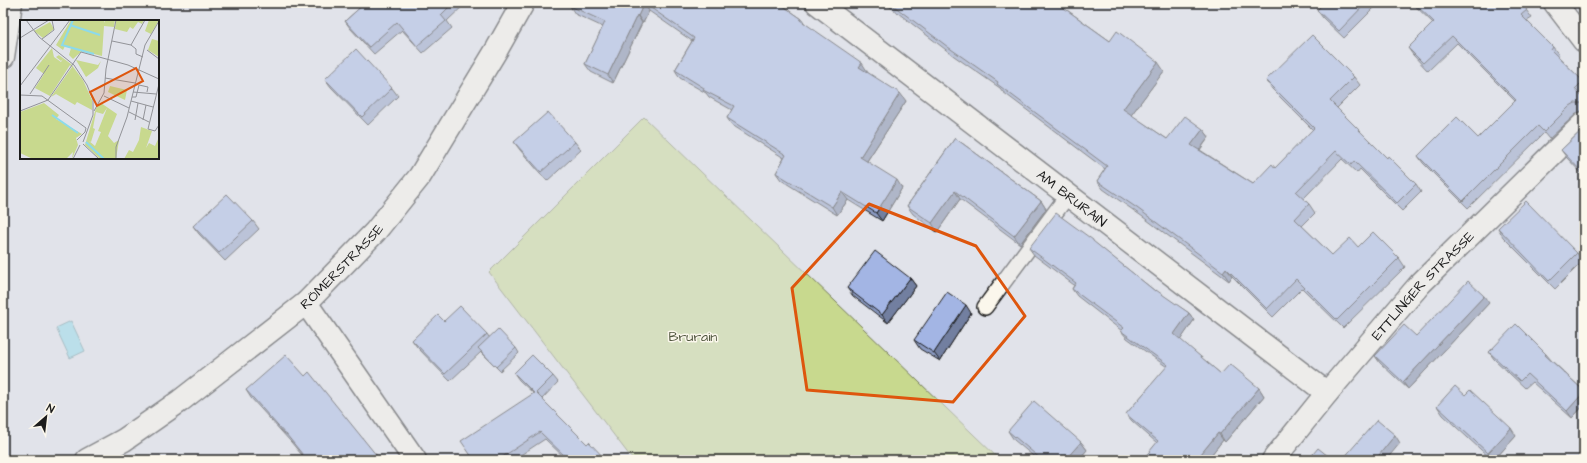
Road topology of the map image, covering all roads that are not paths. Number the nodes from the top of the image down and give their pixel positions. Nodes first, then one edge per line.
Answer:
1 (11, 3) edge
2 (523, 3) edge
3 (817, 3) edge
4 (1555, 3) edge
5 (1584, 41) edge
6 (3, 57) edge
7 (1584, 122) edge
8 (1068, 195) junction
9 (306, 304) junction
10 (985, 307) dead end
11 (1327, 393) junction
12 (87, 460) edge
13 (415, 460) edge
14 (1273, 460) edge

1 - 6 street
2 - 9 street, RÖMERSTRASSE
3 - 8 street, AM BRURAIN
4 - 5 street
7 - 11 street, ETTLINGER STRASSE
8 - 10 lane
8 - 11 street, AM BRURAIN
9 - 12 street, RÖMERSTRASSE
9 - 13 street
11 - 14 street, ETTLINGER STRASSE

